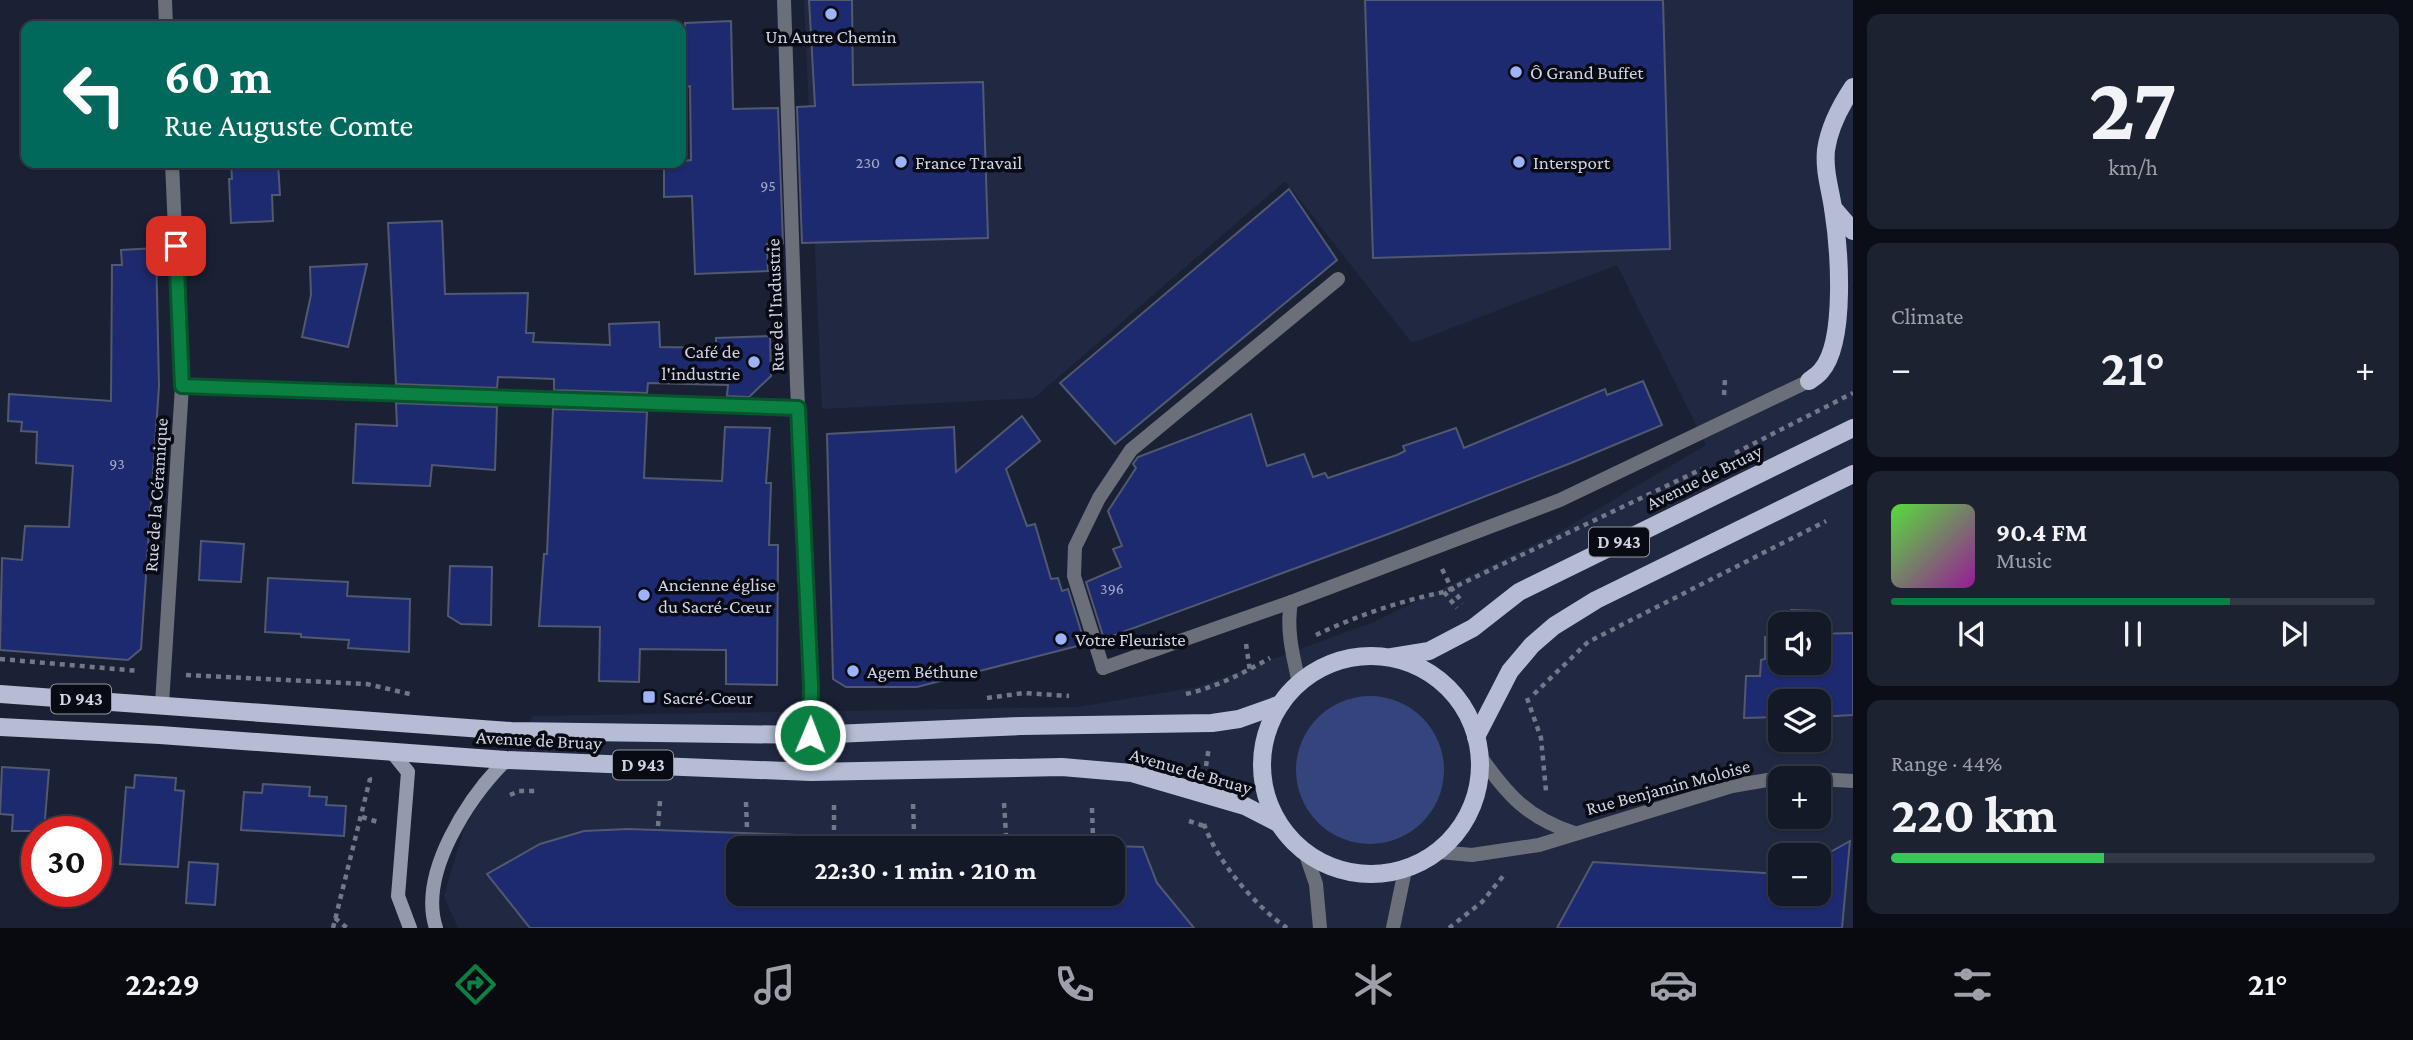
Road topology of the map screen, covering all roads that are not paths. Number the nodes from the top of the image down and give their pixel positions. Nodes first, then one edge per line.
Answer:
1 (165, 0) edge
2 (784, 0) edge
3 (166, 21) edge
4 (1853, 87) edge
5 (172, 168) edge
6 (1833, 208) junction
7 (1853, 231) edge
8 (1338, 279) dead end
9 (1809, 381) joint
10 (182, 386) junction
11 (798, 408) junction
12 (1853, 428) edge
13 (1853, 474) edge
14 (1291, 602) junction
15 (1389, 658) junction
16 (1299, 683) junction
17 (0, 694) edge
18 (162, 704) junction
19 (1281, 704) junction
20 (0, 727) edge
21 (810, 735) junction
22 (1476, 737) junction
23 (391, 751) junction
24 (1480, 756) junction
25 (506, 760) junction
26 (1768, 780) edge
27 (1831, 780) edge
28 (1853, 781) edge
29 (1278, 823) junction
30 (1574, 833) junction
31 (1305, 852) junction
32 (1439, 852) junction
33 (1405, 870) junction
34 (411, 928) edge
35 (436, 928) edge
36 (1320, 928) edge
37 (1393, 928) edge

1 - 3 street
2 - 11 street, Rue de l'Industrie
4 - 6 main road
5 - 10 street, Rue de la Céramique
6 - 7 main road
6 - 9 main road
8 - 14 street
9 - 14 street
10 - 11 street
10 - 18 street, Rue de la Céramique
11 - 21 street, Rue de l'Industrie
12 - 15 main road, Avenue de Bruay / D 943
13 - 22 main road, D 943
14 - 16 street
15 - 16 main road
15 - 22 main road
16 - 19 main road
17 - 18 main road, Avenue de Bruay / D 943
18 - 21 main road, Avenue de Bruay / D 943
19 - 21 main road, Avenue de Bruay / D 943
19 - 29 main road
20 - 23 main road, Avenue de Bruay / D 943
22 - 24 main road
23 - 25 main road, Avenue de Bruay / D 943
23 - 34 street
24 - 30 street, Rue Benjamin Moloise
24 - 32 main road
25 - 29 main road, Avenue de Bruay / D 943
25 - 35 street
26 - 30 street, Rue Benjamin Moloise
27 - 28 street, Rue Benjamin Moloise
29 - 31 main road
30 - 32 street, Rue Benjamin Moloise
31 - 33 main road
31 - 36 street
32 - 33 main road
33 - 37 street

